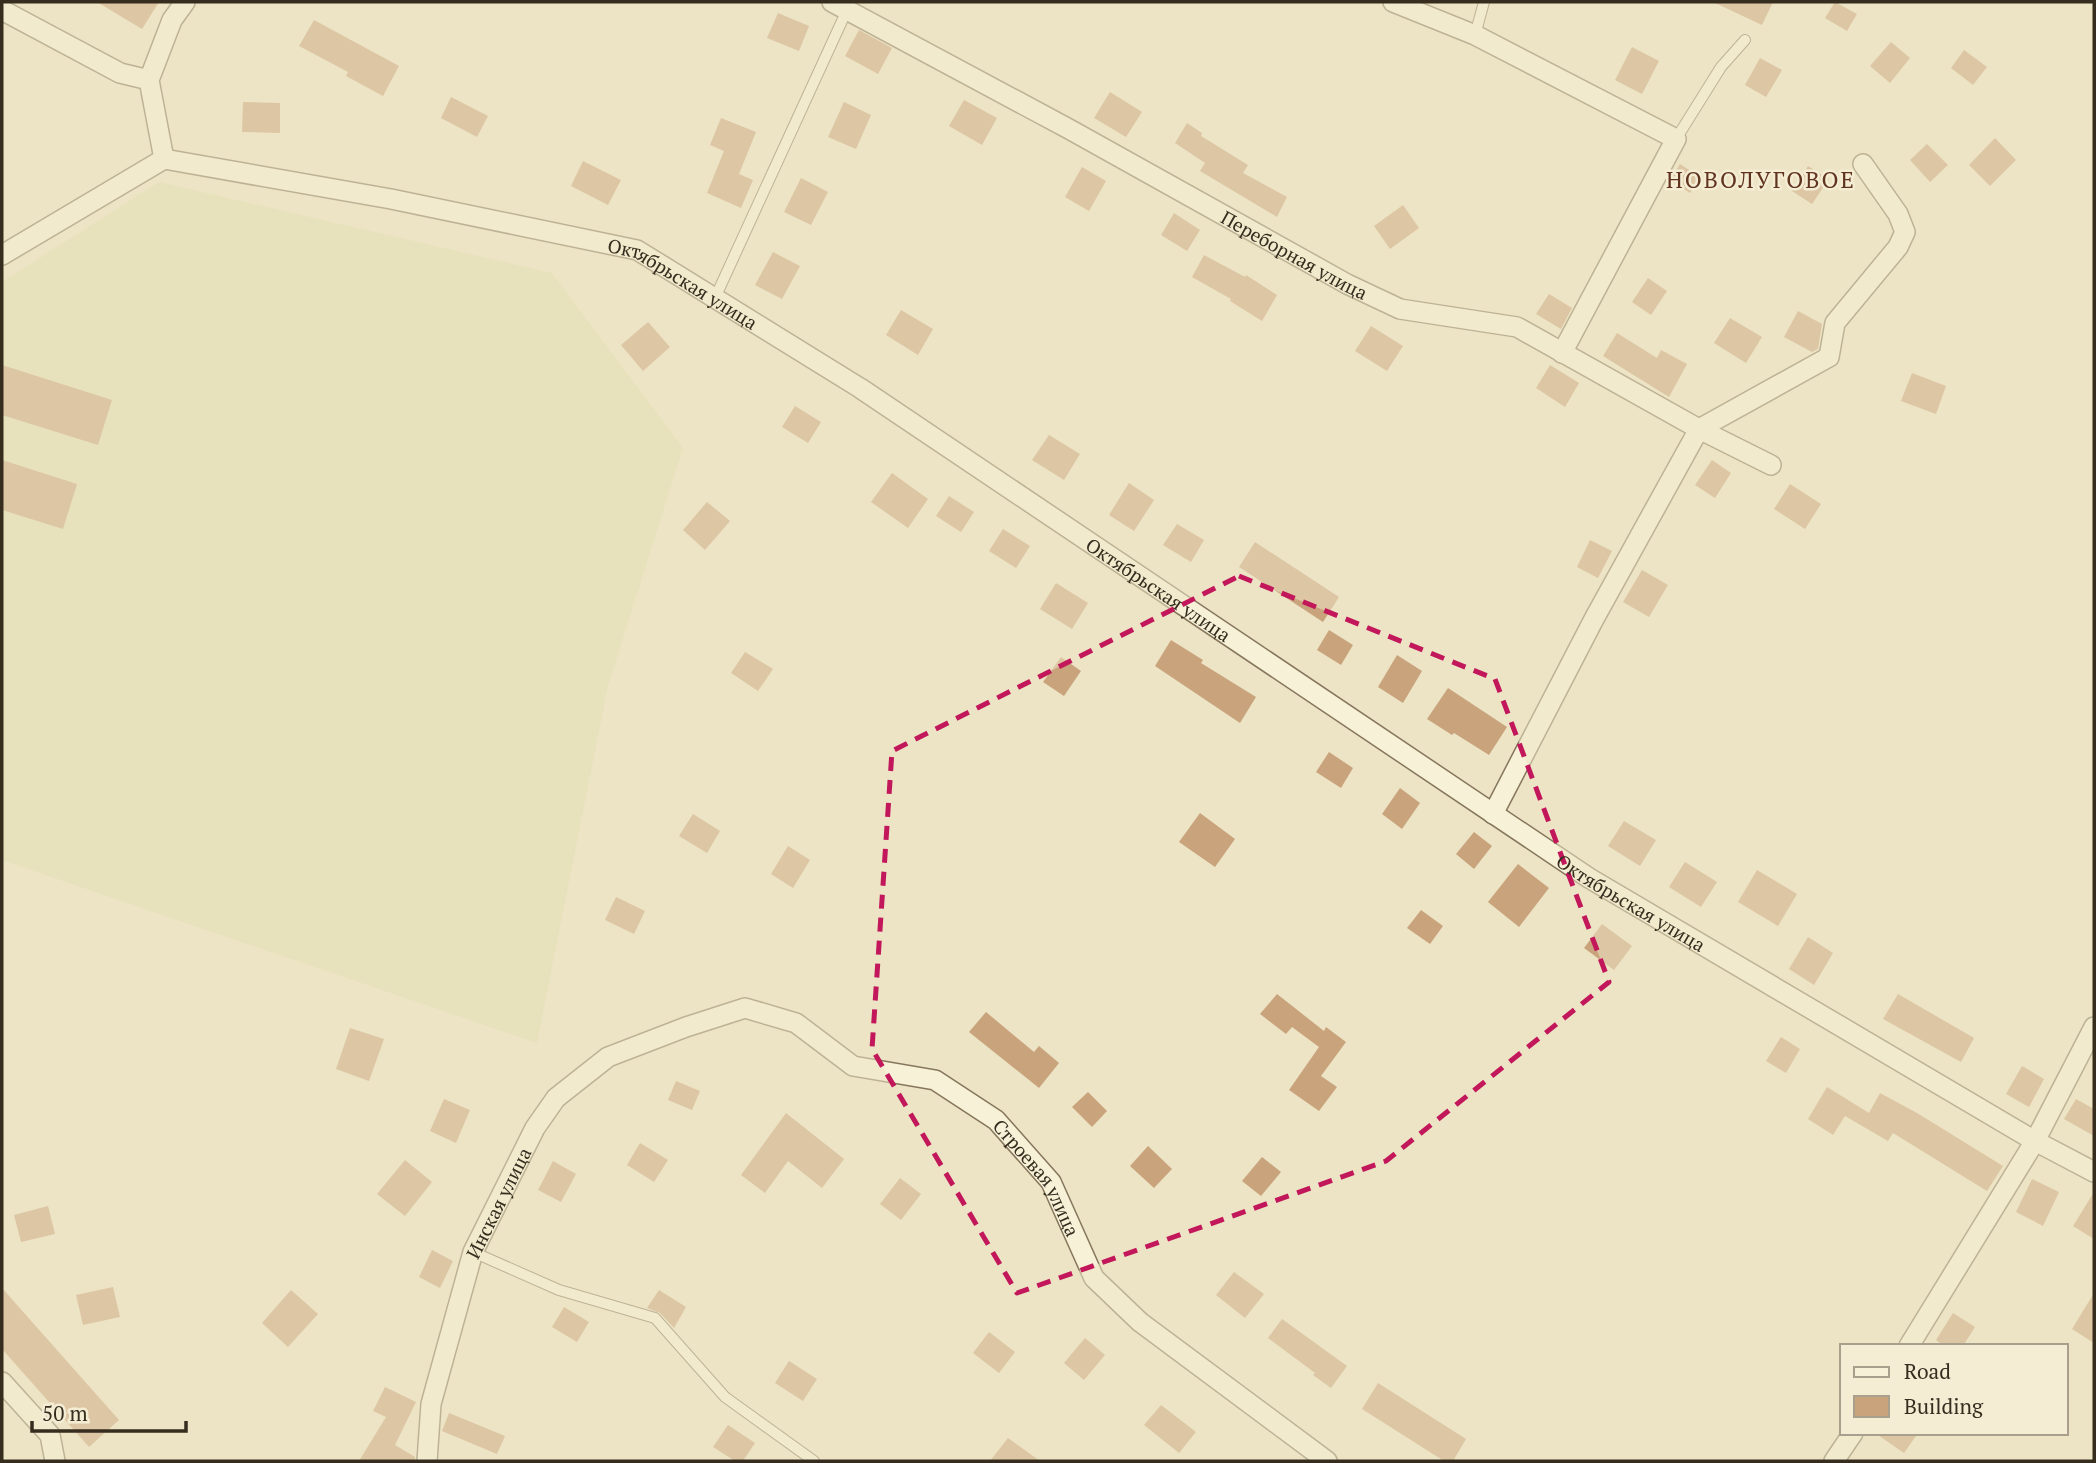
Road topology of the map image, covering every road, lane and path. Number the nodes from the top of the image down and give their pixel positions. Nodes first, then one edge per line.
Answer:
1 (184, 2) edge
2 (1393, 2) edge
3 (1484, 2) edge
4 (839, 6) edge
5 (2, 10) edge
6 (1475, 35) junction
7 (1745, 40) dead end
8 (149, 80) junction
9 (1676, 139) junction
10 (164, 159) junction
11 (1863, 163) dead end
12 (2, 255) edge
13 (715, 298) junction
14 (1562, 353) junction
15 (1699, 429) junction
16 (1771, 465) dead end
17 (1493, 814) junction
18 (685, 1027) joint
19 (2094, 1027) edge
20 (2035, 1141) junction
21 (2094, 1172) edge
22 (473, 1252) junction
23 (1910, 1344) edge
24 (2, 1382) edge
25 (1852, 1435) edge
26 (55, 1461) edge
27 (427, 1461) edge
28 (814, 1461) edge
29 (1327, 1461) edge
30 (1834, 1461) edge

1 - 8 street
2 - 6 street
3 - 6 lane
4 - 13 lane
4 - 14 street, Переборная улица
5 - 8 street
6 - 9 street
7 - 9 lane
8 - 10 street
9 - 14 street
10 - 12 street
10 - 13 street, Октябрьская улица
11 - 15 street
13 - 17 street, Октябрьская улица
14 - 15 street, Переборная улица
15 - 16 street, Переборная улица
15 - 17 street
17 - 20 street, Октябрьская улица
18 - 22 street, Инская улица
18 - 29 street, Строевая улица
19 - 20 street
20 - 21 street, Октябрьская улица
20 - 23 street
22 - 27 street, Инская улица
22 - 28 lane
24 - 26 street
25 - 30 street

